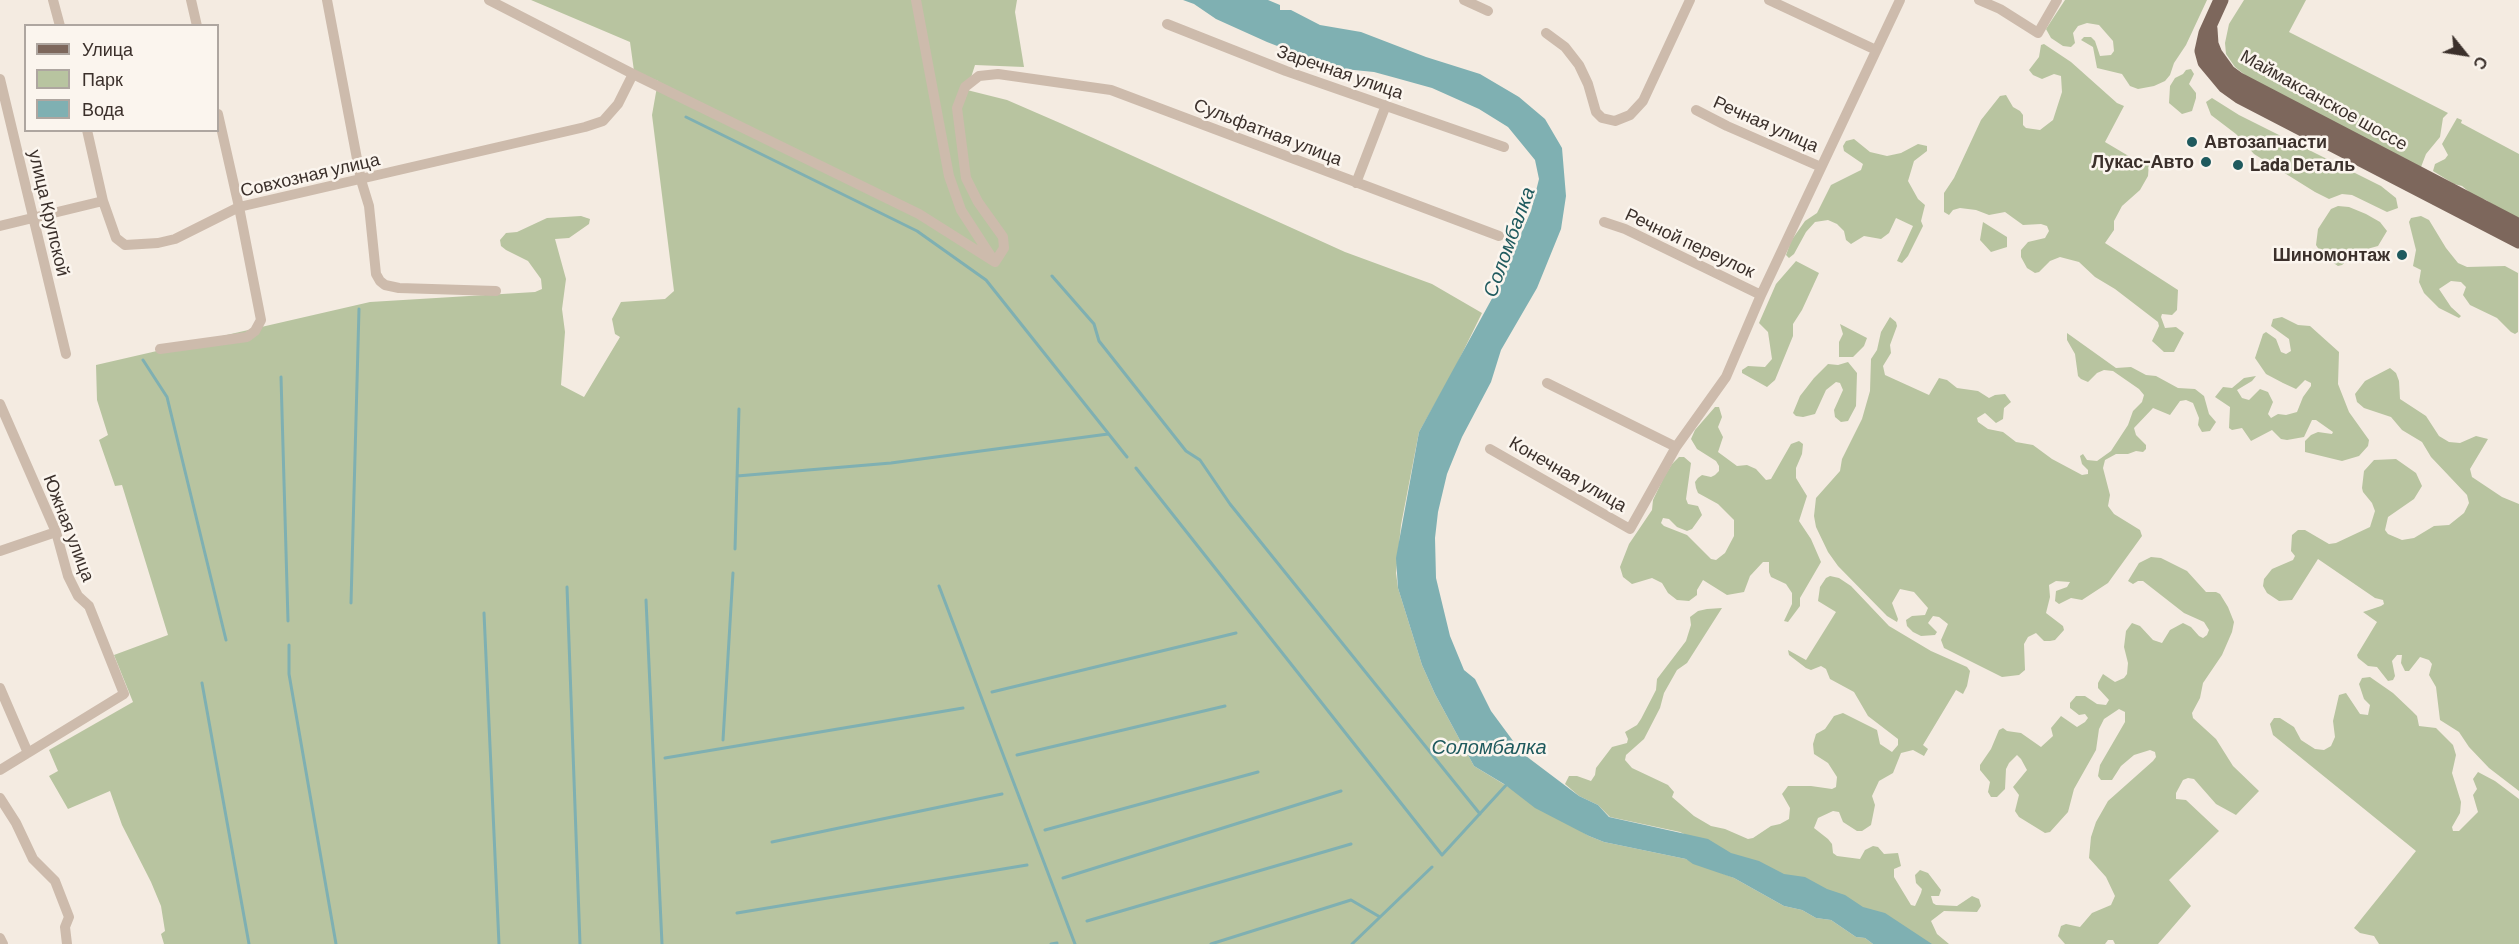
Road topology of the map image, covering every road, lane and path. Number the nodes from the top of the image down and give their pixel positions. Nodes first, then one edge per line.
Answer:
1 (53, 0) edge
2 (191, 0) edge
3 (327, 0) edge
4 (489, 0) edge
5 (916, 0) edge
6 (1464, 0) edge
7 (1690, 0) edge
8 (1769, 0) edge
9 (1900, 0) edge
10 (1979, 0) edge
11 (2057, 0) edge
12 (2221, 0) edge
13 (1488, 10) dead end
14 (2210, 23) junction
15 (59, 24) edge
16 (197, 24) edge
17 (1167, 24) dead end
18 (1546, 33) dead end
19 (1876, 50) junction
20 (633, 74) junction
21 (0, 79) edge
22 (1386, 105) junction
23 (1696, 110) dead end
24 (219, 118) edge
25 (87, 132) edge
26 (1504, 147) dead end
27 (1821, 167) junction
28 (362, 180) junction
29 (1356, 183) junction
30 (103, 201) junction
31 (239, 207) junction
32 (33, 218) junction
33 (1604, 222) dead end
34 (0, 226) edge
35 (2519, 226) edge
36 (1499, 236) dead end
37 (2519, 241) edge
38 (994, 262) junction
39 (495, 291) dead end
40 (1761, 295) junction
41 (160, 349) dead end
42 (66, 354) dead end
43 (1547, 383) dead end
44 (0, 404) edge
45 (1676, 447) junction
46 (1490, 449) dead end
47 (56, 532) junction
48 (0, 551) edge
49 (0, 688) edge
50 (28, 753) junction
51 (0, 770) edge
52 (0, 798) edge
53 (0, 938) edge
54 (3, 944) edge
55 (67, 944) edge

1 - 15 street
2 - 16 street
3 - 28 street
4 - 20 street
5 - 38 street
6 - 13 street
7 - 18 street
8 - 19 street
9 - 19 street
10 - 11 street
12 - 14 main road
14 - 35 main road, Маймаксанское шоссе
14 - 37 main road, Маймаксанское шоссе
17 - 22 street, Заречная улица
19 - 27 street
20 - 28 street, Совхозная улица
20 - 38 street
21 - 32 street, улица Крупской
22 - 26 street, Заречная улица
22 - 29 street
23 - 27 street, Речная улица
24 - 31 street
25 - 30 street, Совхозная улица
27 - 40 street
28 - 31 street, Совхозная улица
28 - 39 street
29 - 36 street, Сульфатная улица
29 - 38 street, Сульфатная улица
30 - 31 street, Совхозная улица
30 - 32 street
31 - 41 street
32 - 34 street
32 - 42 street, улица Крупской
33 - 40 street, Речной переулок
40 - 45 street
43 - 45 street
44 - 47 street, Южная улица
45 - 46 street, Конечная улица
47 - 48 street
47 - 50 street, Южная улица
49 - 50 street
50 - 51 street
52 - 55 street
53 - 54 street

